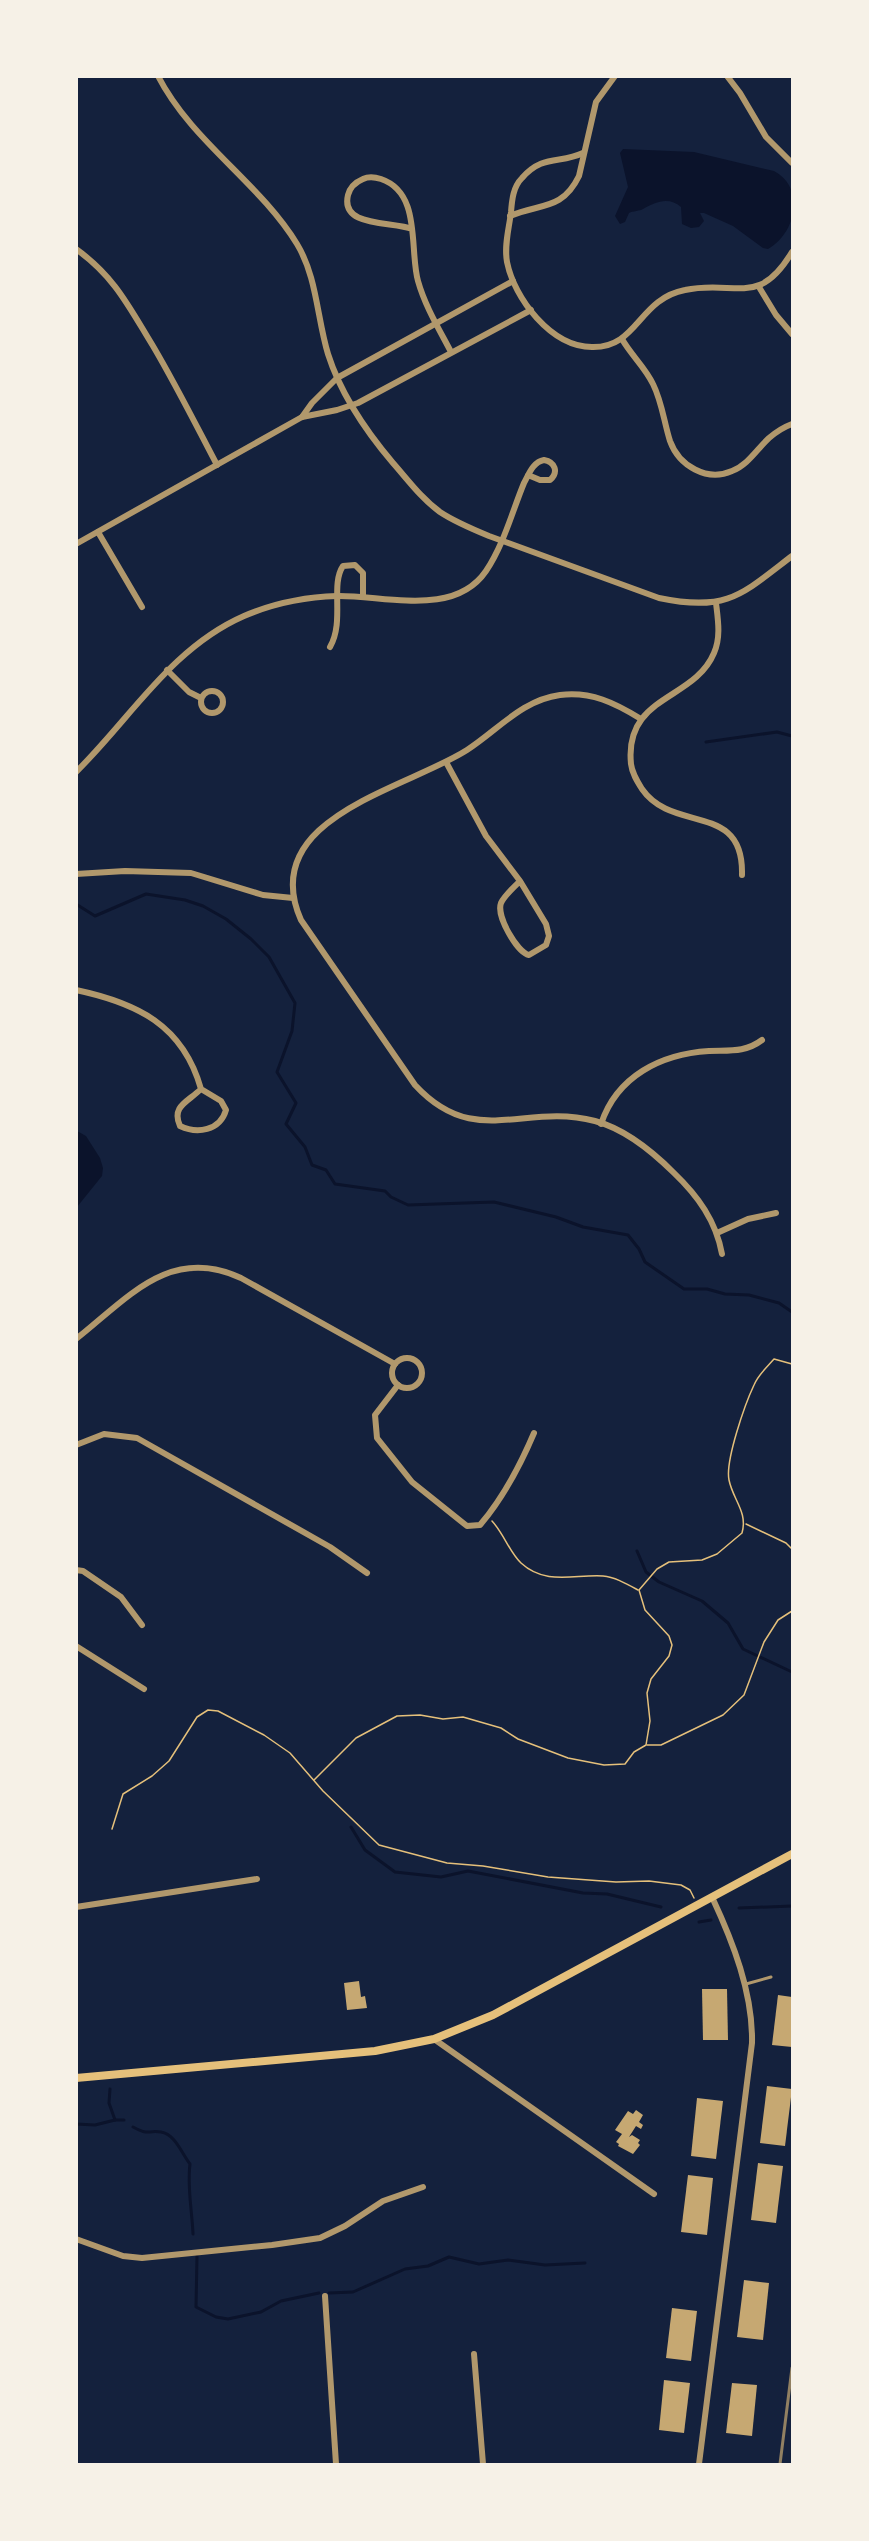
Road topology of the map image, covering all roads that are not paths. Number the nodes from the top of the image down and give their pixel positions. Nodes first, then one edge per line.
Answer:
1 (158, 76) edge
2 (615, 76) edge
3 (727, 76) edge
4 (583, 153) junction
5 (792, 163) edge
6 (510, 216) junction
7 (412, 229) junction
8 (76, 249) edge
9 (792, 252) edge
10 (513, 281) junction
11 (759, 287) junction
12 (531, 310) junction
13 (437, 324) junction
14 (792, 334) edge
15 (622, 339) junction
16 (451, 352) junction
17 (337, 378) junction
18 (351, 406) junction
19 (302, 417) junction
20 (792, 423) edge
21 (218, 465) junction
22 (528, 475) dead end
23 (98, 532) junction
24 (501, 541) junction
25 (76, 544) edge
26 (792, 556) edge
27 (339, 596) junction
28 (363, 597) junction
29 (716, 603) junction
30 (142, 607) dead end
31 (330, 647) dead end
32 (167, 670) junction
33 (201, 698) dead end
34 (641, 719) junction
35 (446, 762) junction
36 (76, 772) edge
37 (76, 874) edge
38 (742, 875) dead end
39 (520, 881) junction
40 (294, 898) junction
41 (76, 990) edge
42 (762, 1040) dead end
43 (201, 1089) junction
44 (601, 1124) junction
45 (776, 1213) dead end
46 (717, 1233) junction
47 (722, 1254) dead end
48 (76, 1339) edge
49 (395, 1364) junction
50 (398, 1385) junction
51 (534, 1434) dead end
52 (76, 1445) edge
53 (76, 1570) edge
54 (367, 1573) dead end
55 (142, 1625) dead end
56 (76, 1646) edge
57 (144, 1689) dead end
58 (792, 1854) edge
59 (257, 1880) dead end
60 (712, 1897) junction
61 (76, 1907) edge
62 (771, 1977) dead end
63 (745, 1985) junction
64 (434, 2039) junction
65 (76, 2078) edge
66 (423, 2187) dead end
67 (654, 2194) dead end
68 (76, 2239) edge
69 (325, 2296) dead end
70 (474, 2354) dead end
71 (336, 2464) edge
72 (483, 2464) edge
73 (699, 2464) edge

1 - 17 street
2 - 4 street
3 - 5 street
4 - 6 street
4 - 6 street
6 - 10 street
7 - 7 street
7 - 13 street
8 - 21 street
9 - 11 street
10 - 12 street
10 - 13 street
11 - 14 street
11 - 15 street
12 - 15 street
12 - 16 street
13 - 16 street
13 - 17 street
15 - 20 street
16 - 18 street
17 - 18 street
17 - 19 street
18 - 19 street
18 - 24 street
19 - 21 street
21 - 23 street
22 - 24 street
23 - 25 street
23 - 30 street
24 - 28 street
24 - 29 street
26 - 29 street
27 - 28 street
27 - 28 street
27 - 31 street
27 - 32 street
29 - 34 street
32 - 33 street
32 - 36 street
34 - 35 street
34 - 38 street
35 - 39 street
35 - 40 street
37 - 40 street
39 - 39 street
40 - 44 street
41 - 43 street
42 - 44 street
43 - 43 street
44 - 46 street
45 - 46 street
46 - 47 street
48 - 49 street
49 - 50 street
49 - 50 street
50 - 51 street
52 - 54 street
53 - 55 street
56 - 57 street
58 - 60 main road
59 - 61 street
60 - 63 street
60 - 64 main road
62 - 63 lane
63 - 73 street
64 - 65 main road
64 - 67 street
66 - 68 street
69 - 71 street
70 - 72 street

